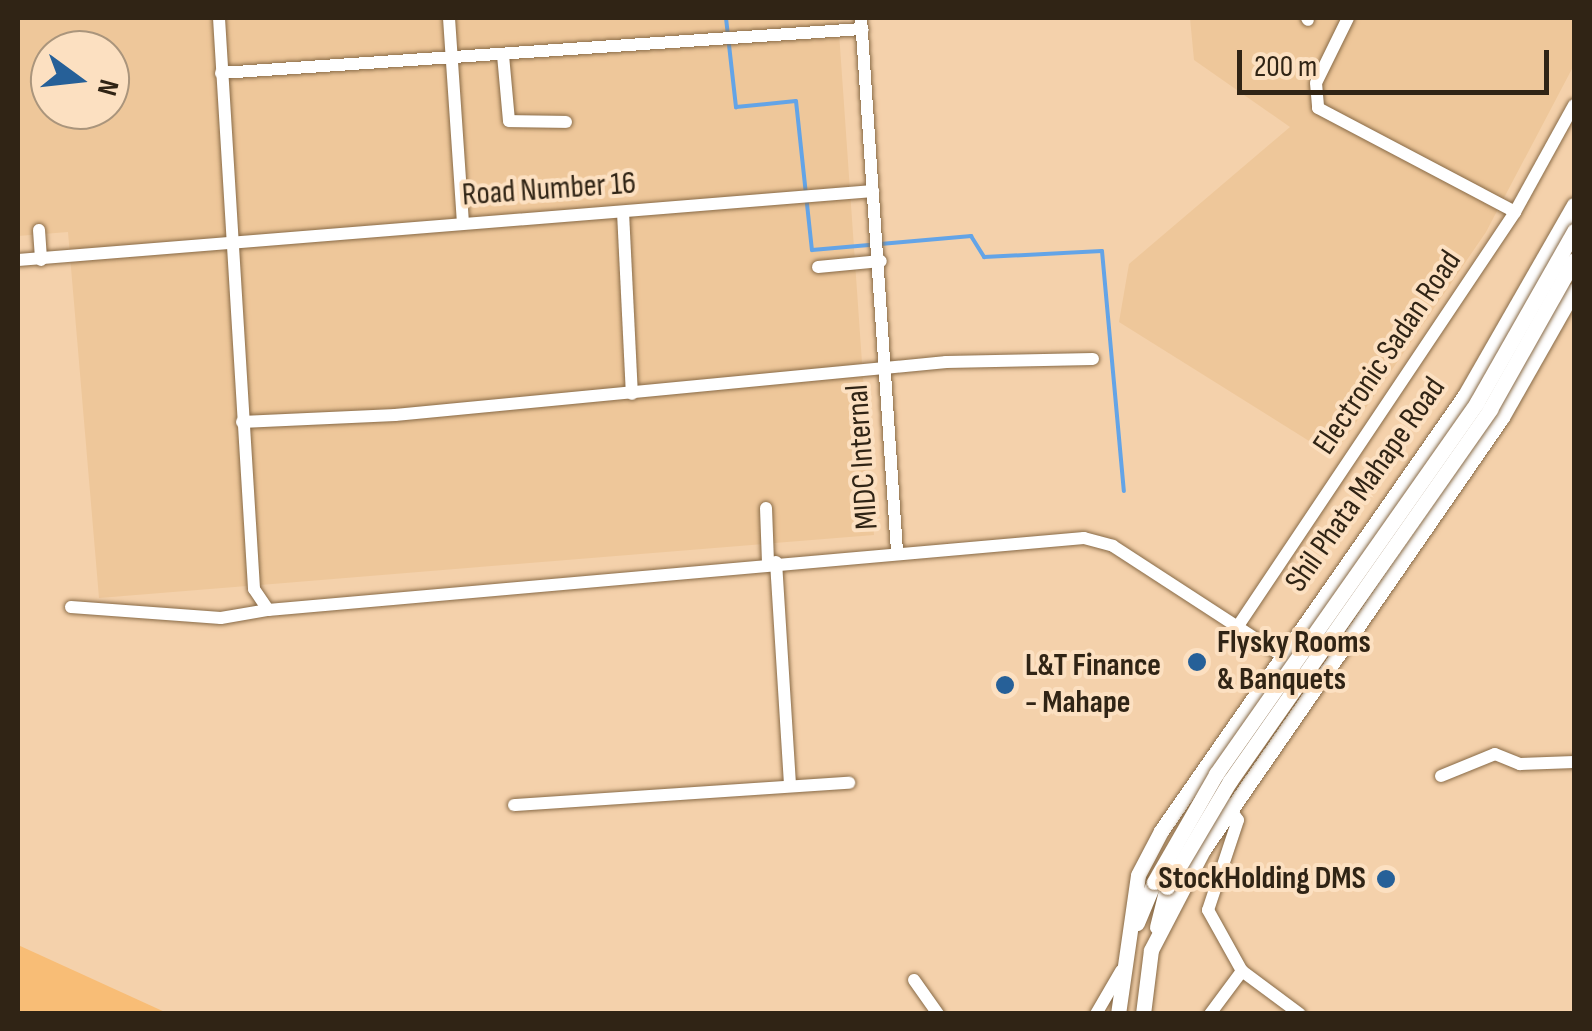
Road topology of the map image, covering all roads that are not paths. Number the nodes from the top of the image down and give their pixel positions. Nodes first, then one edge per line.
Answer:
1 (219, 18) edge
2 (448, 18) edge
3 (1348, 18) edge
4 (862, 23) edge
5 (503, 55) junction
6 (452, 58) junction
7 (221, 74) junction
8 (1574, 105) edge
9 (566, 122) dead end
10 (873, 191) junction
11 (1574, 205) edge
12 (623, 212) junction
13 (1515, 212) junction
14 (463, 223) junction
15 (39, 230) dead end
16 (1574, 231) edge
17 (229, 244) junction
18 (18, 260) edge
19 (40, 260) junction
20 (1574, 260) edge
21 (881, 261) junction
22 (818, 267) dead end
23 (1574, 290) edge
24 (1093, 359) dead end
25 (884, 370) junction
26 (632, 394) junction
27 (242, 422) junction
28 (766, 508) dead end
29 (896, 551) junction
30 (772, 562) junction
31 (71, 607) dead end
32 (268, 610) junction
33 (1238, 626) junction
34 (1280, 654) junction
35 (1318, 679) junction
36 (1574, 762) edge
37 (1441, 776) dead end
38 (1195, 779) junction
39 (849, 783) dead end
40 (790, 786) junction
41 (514, 805) dead end
42 (1232, 806) junction
43 (1193, 870) junction
44 (1215, 880) junction
45 (1160, 884) junction
46 (1128, 945) junction
47 (1151, 950) junction
48 (1121, 970) junction
49 (1242, 971) junction
50 (914, 980) dead end
51 (938, 1014) edge
52 (1096, 1014) edge
53 (1118, 1014) edge
54 (1143, 1014) edge
55 (1210, 1014) edge
56 (1300, 1014) edge

1 - 7 street
2 - 6 street
3 - 13 street
4 - 5 street
4 - 10 street, MIDC Internal
5 - 6 street
5 - 9 street
6 - 7 street
6 - 14 street
7 - 17 street
8 - 13 street, Electronic Sadan Road
10 - 12 street, Road Number 16
10 - 21 street, MIDC Internal
11 - 34 main road, Shil Phata Mahape Road
12 - 14 street, Road Number 16
12 - 26 street
13 - 33 street, Electronic Sadan Road
14 - 17 street, Road Number 16
15 - 19 street
16 - 45 main road, bridge
17 - 19 street, Road Number 16
17 - 27 street
18 - 19 street, Road Number 16
20 - 45 main road, bridge
21 - 22 street
21 - 25 street, MIDC Internal
23 - 35 main road
24 - 25 street
25 - 26 street
25 - 29 street, MIDC Internal
26 - 27 street
27 - 32 street
28 - 30 street
29 - 30 street
29 - 33 street, MIDC Internal
30 - 32 street
30 - 40 street
31 - 32 street
33 - 34 street, MIDC Internal
34 - 35 street, MIDC Internal
34 - 38 main road, Shil Phata Mahape Road
35 - 42 main road
36 - 37 street
38 - 42 street
38 - 46 main road, Shil Phata Mahape Road
39 - 40 street
40 - 41 street
42 - 43 main road
42 - 44 street
43 - 44 street
43 - 47 main road
44 - 49 street
45 - 46 main road
45 - 47 main road
46 - 48 main road, Shil Phata Mahape Road
47 - 54 main road
48 - 52 street
48 - 53 main road, Shil Phata Mahape Road
49 - 55 street
49 - 56 street
50 - 51 street

